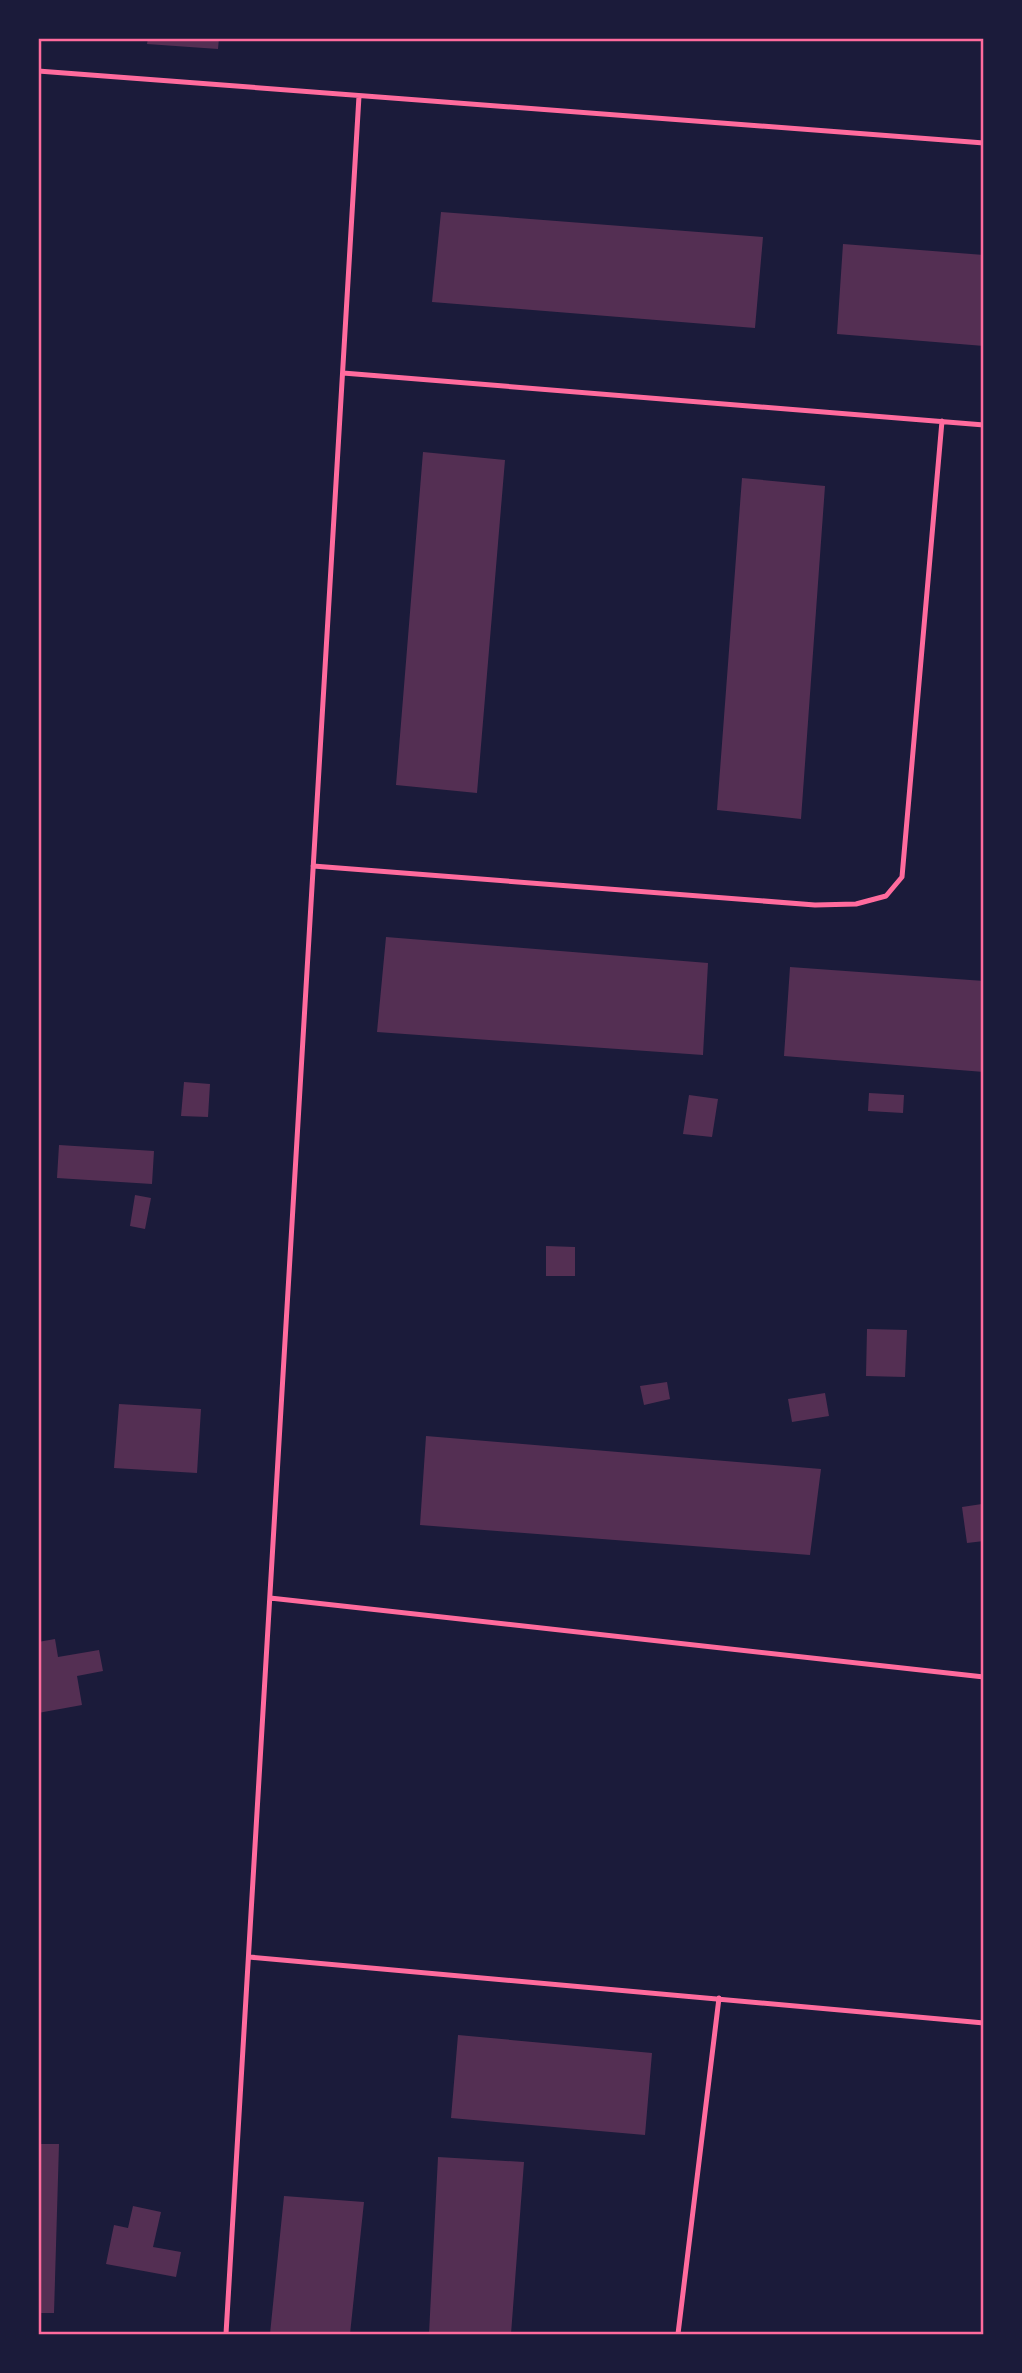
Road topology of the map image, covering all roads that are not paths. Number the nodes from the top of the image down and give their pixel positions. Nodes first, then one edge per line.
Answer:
1 (38, 71) edge
2 (359, 96) junction
3 (984, 143) edge
4 (342, 373) junction
5 (942, 421) junction
6 (984, 425) edge
7 (313, 866) junction
8 (270, 1598) junction
9 (984, 1677) edge
10 (248, 1957) junction
11 (719, 1997) junction
12 (984, 2023) edge
13 (226, 2334) edge
14 (678, 2334) edge

1 - 2 lane
2 - 3 lane
2 - 4 lane
4 - 5 lane
4 - 7 lane
5 - 6 lane
5 - 7 lane
7 - 8 lane
8 - 9 lane
8 - 10 lane
10 - 11 lane
10 - 13 lane
11 - 12 lane
11 - 14 lane

